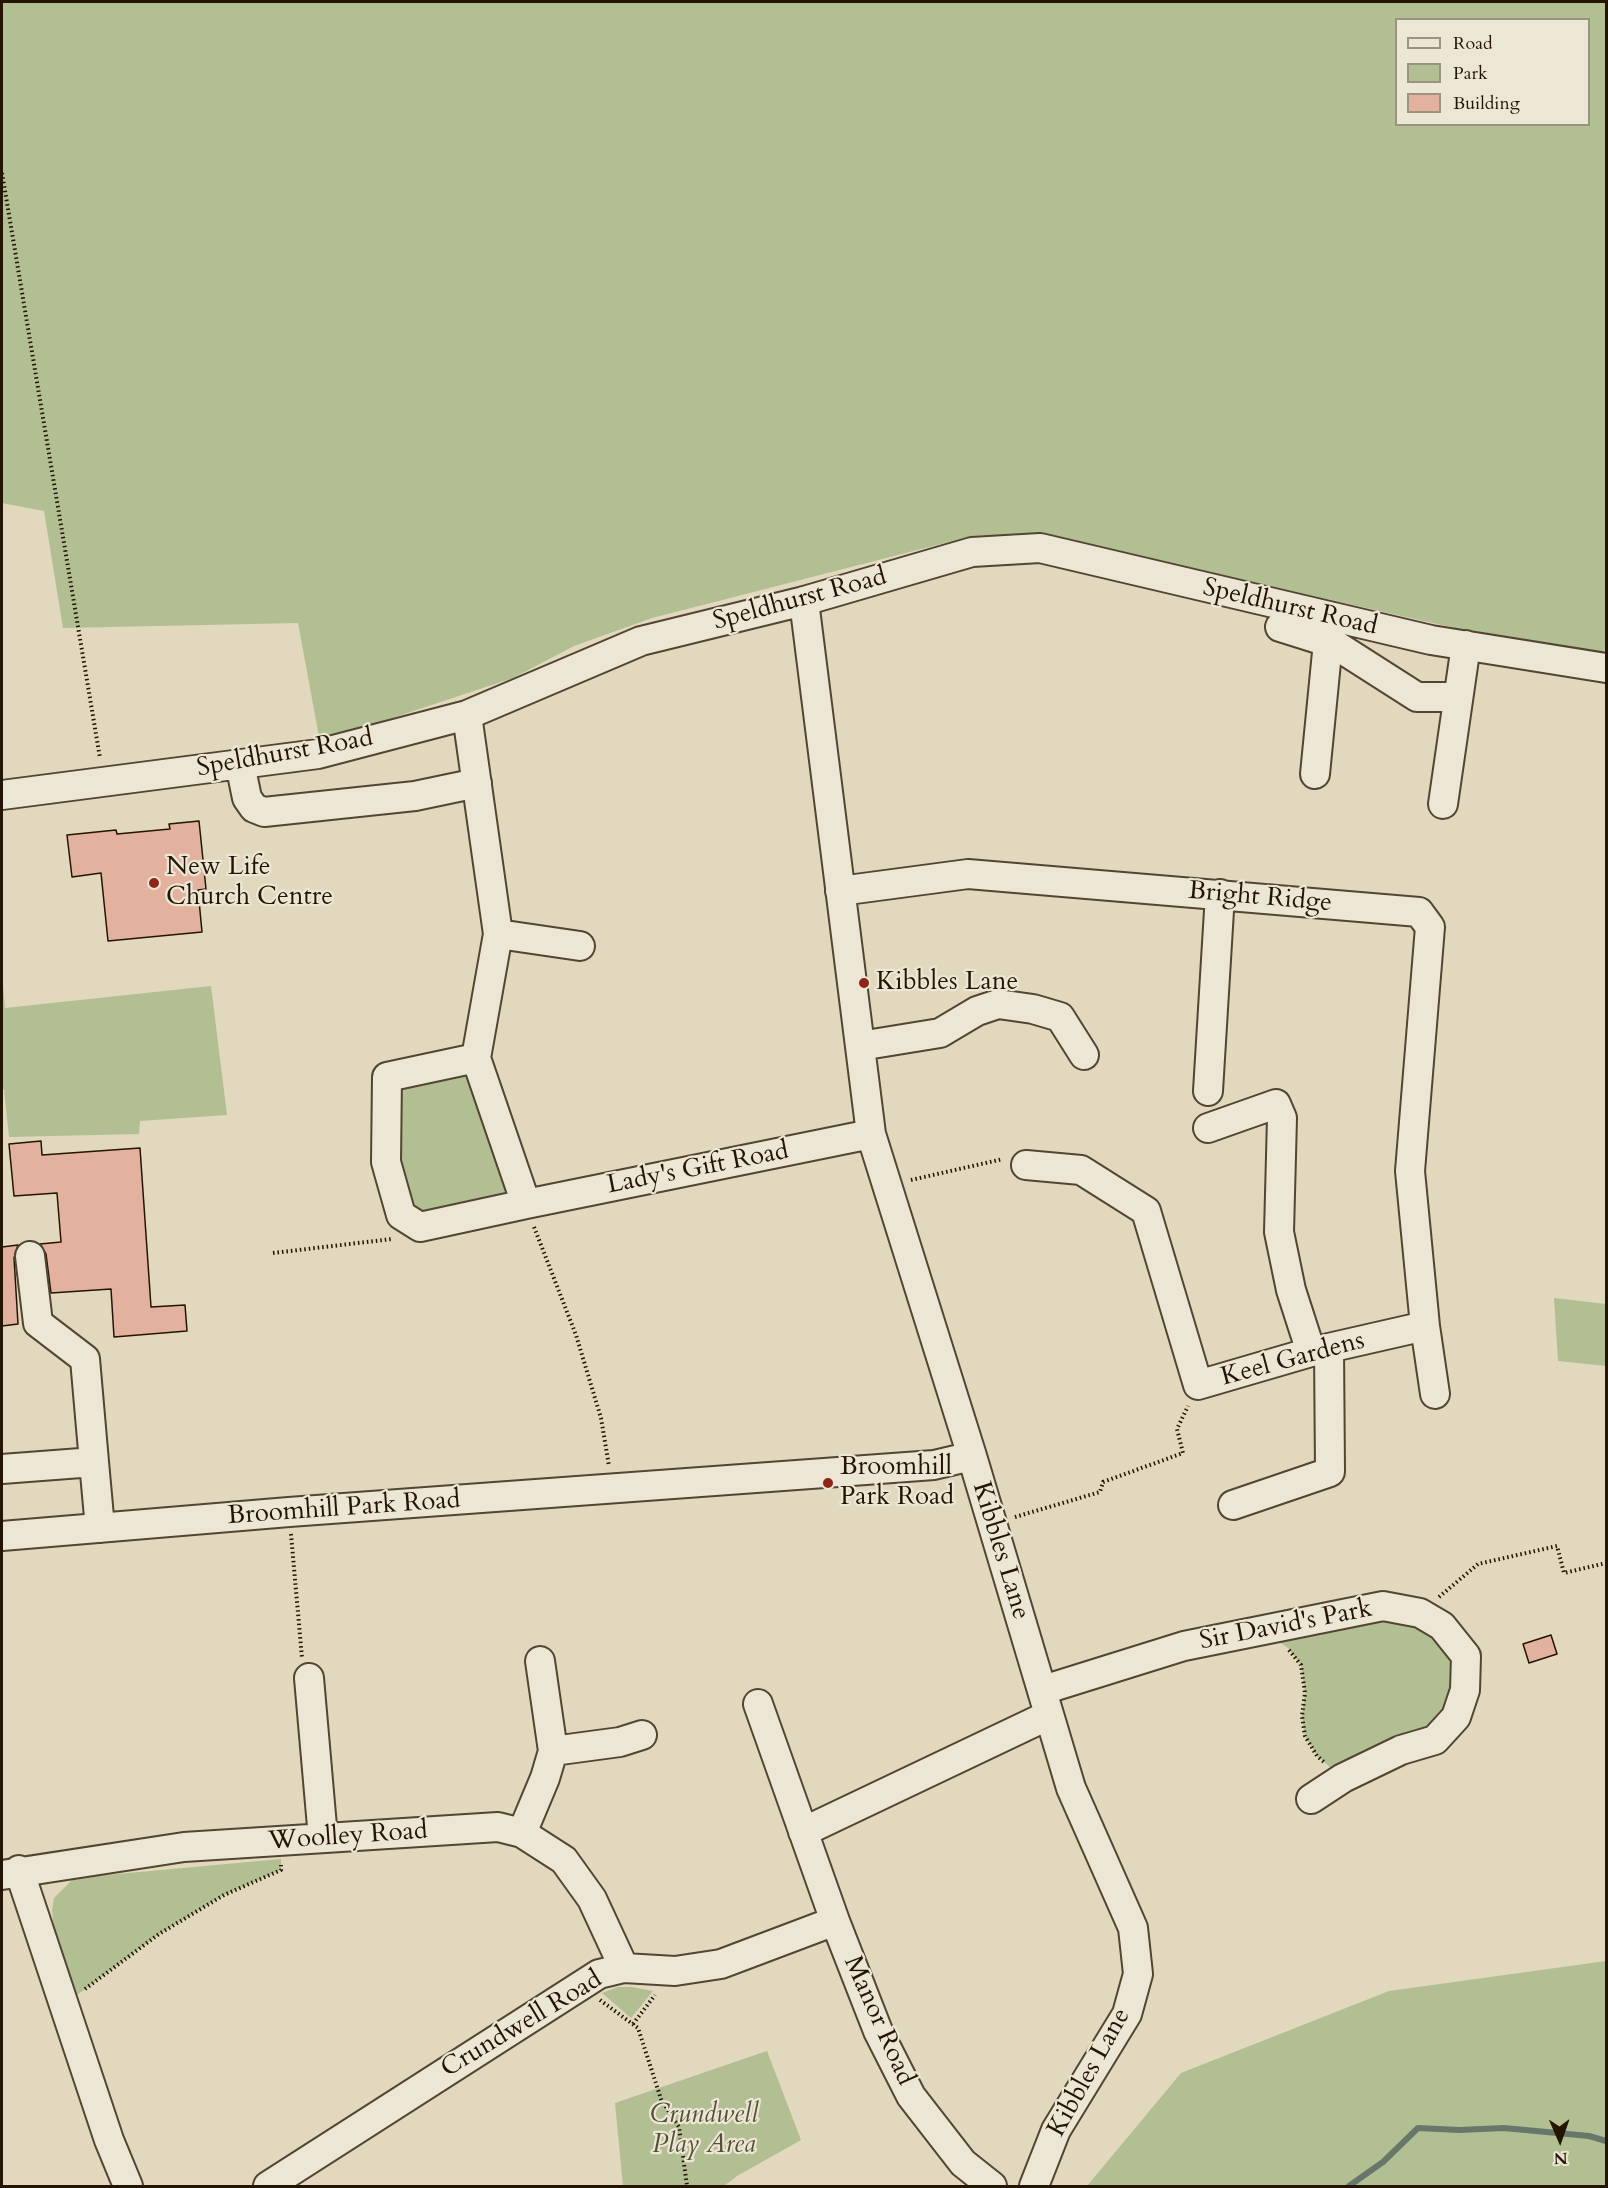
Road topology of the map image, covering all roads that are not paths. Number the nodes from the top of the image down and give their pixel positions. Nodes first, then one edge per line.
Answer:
1 (804, 601) junction
2 (1280, 627) dead end
3 (1328, 642) junction
4 (1466, 645) junction
5 (1606, 668) edge
6 (1458, 697) junction
7 (467, 716) junction
8 (240, 764) junction
9 (1315, 774) dead end
10 (477, 783) junction
11 (2, 795) edge
12 (1443, 804) dead end
13 (840, 891) junction
14 (1221, 894) junction
15 (498, 934) junction
16 (580, 946) dead end
17 (860, 1046) junction
18 (1084, 1055) dead end
19 (476, 1058) junction
20 (1208, 1090) dead end
21 (1208, 1128) dead end
22 (871, 1134) junction
23 (1026, 1165) road end
24 (526, 1204) junction
25 (30, 1256) dead end
26 (1425, 1326) junction
27 (1320, 1350) junction
28 (1435, 1394) dead end
29 (972, 1456) junction
30 (94, 1462) junction
31 (2, 1469) edge
32 (1233, 1505) dead end
33 (100, 1528) junction
34 (2, 1536) edge
35 (540, 1661) dead end
36 (309, 1678) road end
37 (1046, 1702) junction
38 (758, 1704) dead end
39 (642, 1735) dead end
40 (553, 1751) junction
41 (1311, 1799) dead end
42 (803, 1832) junction
43 (522, 1833) junction
44 (323, 1838) junction
45 (10, 1873) edge
46 (835, 1921) junction
47 (624, 1968) junction
48 (128, 2187) edge
49 (268, 2187) edge
50 (992, 2187) edge
51 (1034, 2187) edge

1 - 4 street, Speldhurst Road
1 - 7 street, Speldhurst Road
1 - 13 street, Kibbles Lane
2 - 3 street
3 - 6 street
3 - 9 street
4 - 5 street, Speldhurst Road
4 - 6 street
6 - 12 street
7 - 8 street, Speldhurst Road
7 - 10 street
8 - 10 street
8 - 11 street, Speldhurst Road
10 - 15 street
13 - 14 street, Bright Ridge
13 - 17 street, Kibbles Lane
14 - 20 street
14 - 26 street, Bright Ridge
15 - 16 street
15 - 19 street
17 - 18 street
17 - 22 street, Kibbles Lane
19 - 24 street
19 - 24 street, Lady's Gift Road
21 - 27 street
22 - 24 street, Lady's Gift Road
22 - 29 street, Kibbles Lane
23 - 27 street, Keel Gardens
25 - 30 street
26 - 27 street, Keel Gardens
26 - 28 street
27 - 32 street
29 - 33 street, Broomhill Park Road
29 - 37 street, Kibbles Lane
30 - 31 street
30 - 33 street
33 - 34 street, Broomhill Park Road
35 - 40 street
36 - 44 street
37 - 41 street, Sir David's Park
37 - 42 street
37 - 51 street, Kibbles Lane
38 - 42 street, Manor Road
39 - 40 street
40 - 43 street
42 - 46 street, Manor Road
43 - 44 street, Woolley Road
43 - 47 street, Woolley Road
44 - 45 street, Woolley Road
45 - 48 street
46 - 47 street, Crundwell Road
46 - 50 street, Manor Road
47 - 49 street, Crundwell Road

